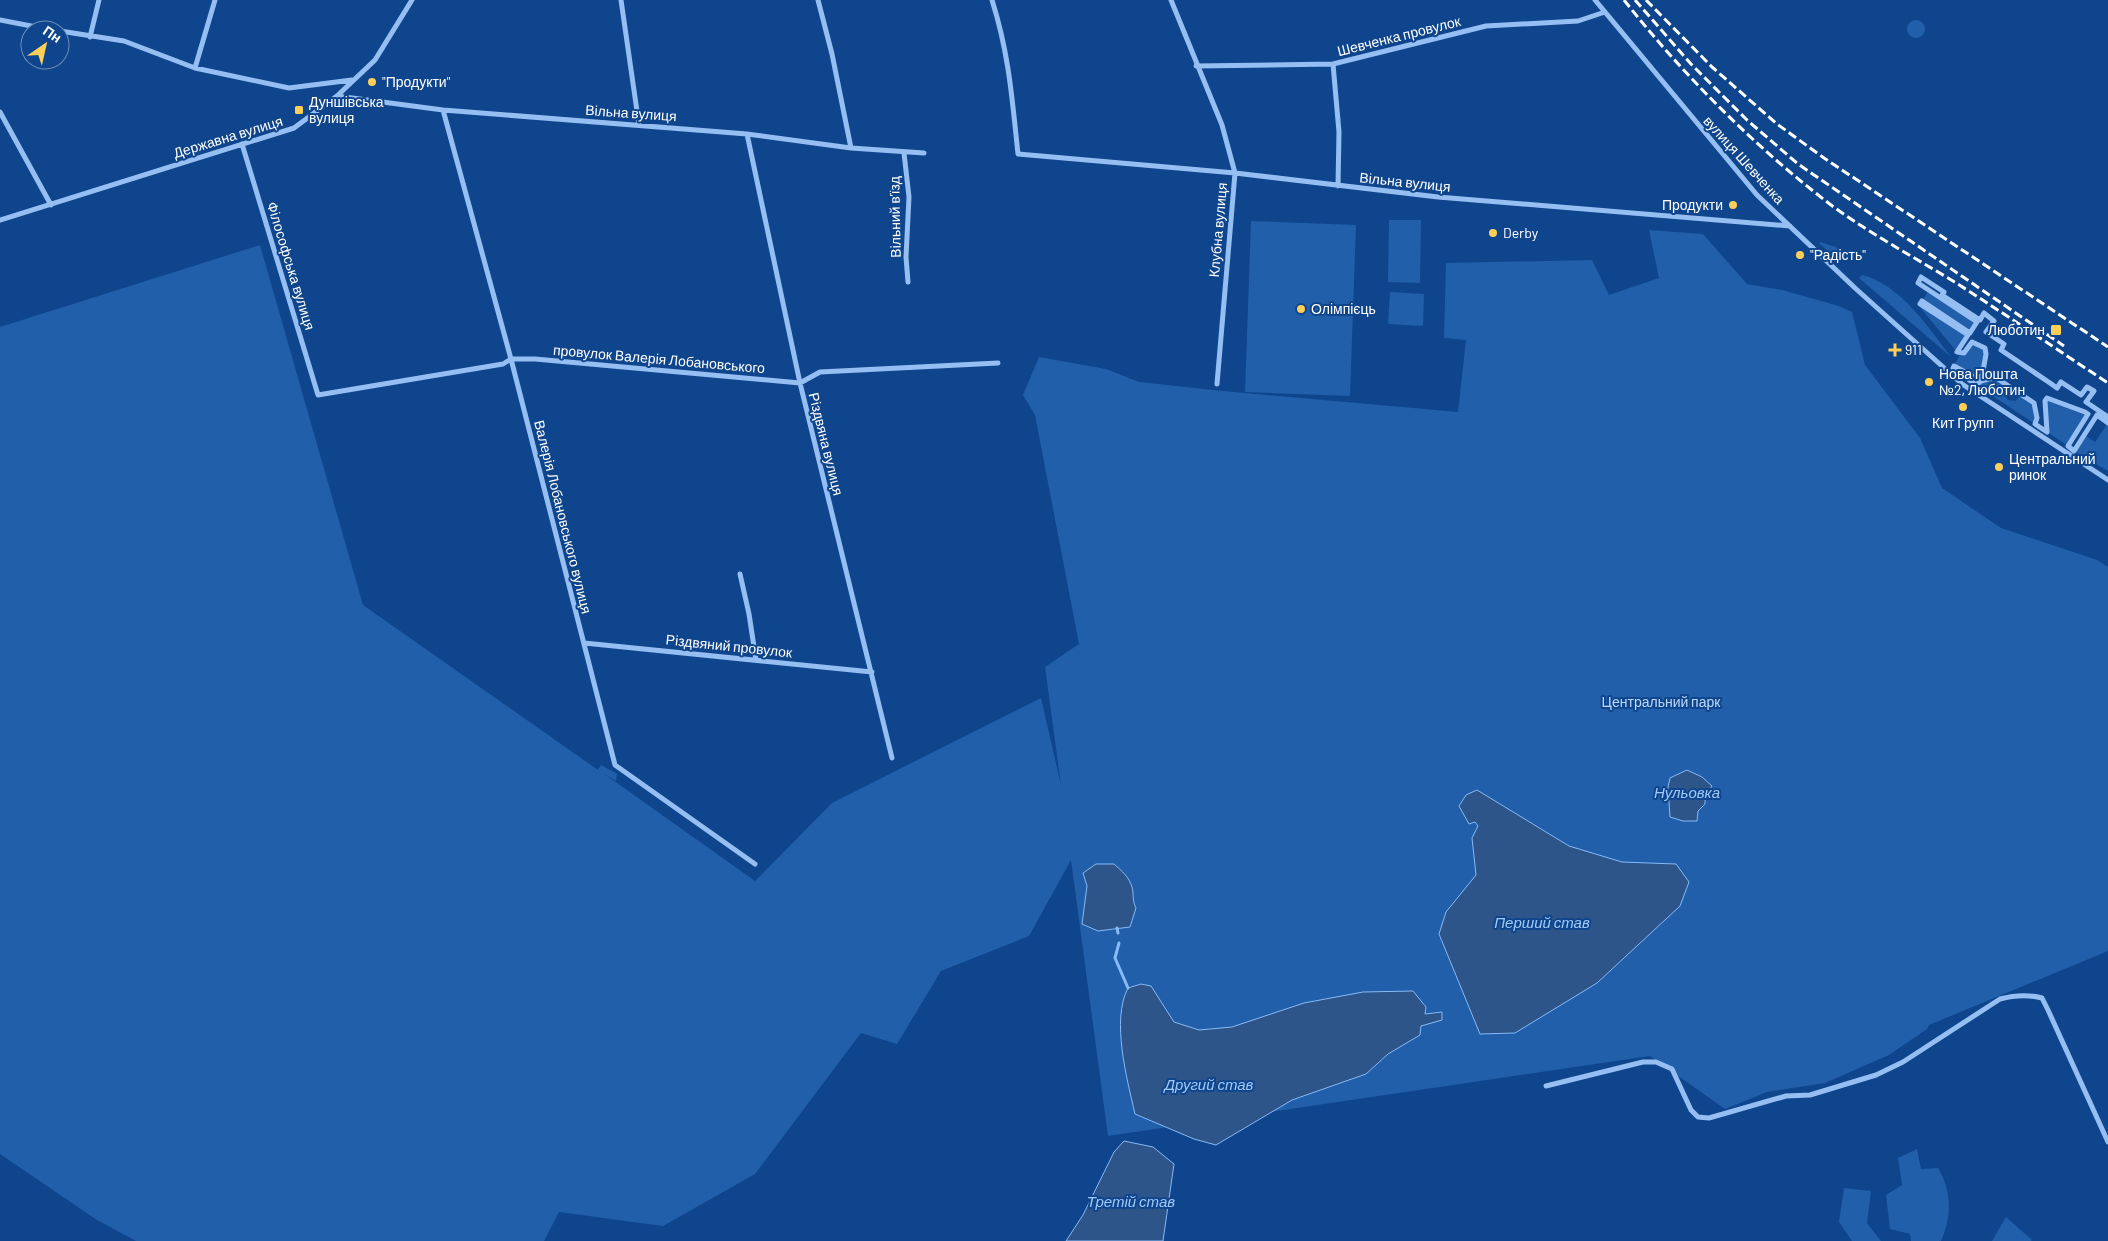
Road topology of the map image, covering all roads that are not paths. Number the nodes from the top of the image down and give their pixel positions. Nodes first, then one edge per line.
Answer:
1 (99, 0) edge
2 (215, 0) edge
3 (412, 0) edge
4 (621, 0) edge
5 (818, 0) edge
6 (992, 0) edge
7 (1171, 0) edge
8 (1595, 0) edge
9 (1604, 12) junction
10 (0, 20) edge
11 (20, 24) edge
12 (70, 34) edge
13 (90, 37) junction
14 (1333, 64) junction
15 (1196, 66) junction
16 (195, 68) junction
17 (352, 80) junction
18 (337, 96) junction
19 (442, 110) junction
20 (0, 112) edge
21 (639, 125) junction
22 (747, 134) junction
23 (242, 144) junction
24 (851, 148) junction
25 (904, 153) junction
26 (924, 153) dead end
27 (1235, 173) junction
28 (1338, 186) junction
29 (51, 205) junction
30 (0, 220) edge
31 (1790, 226) junction
32 (908, 282) dead end
33 (511, 359) junction
34 (998, 362) dead end
35 (800, 383) junction
36 (1217, 384) dead end
37 (318, 395) joint
38 (2108, 417) edge
39 (2108, 423) edge
40 (2108, 480) edge
41 (740, 574) dead end
42 (584, 643) junction
43 (756, 660) junction
44 (872, 672) junction
45 (892, 758) dead end
46 (755, 864) dead end
47 (1546, 1086) dead end
48 (2108, 1142) edge

1 - 13 street
2 - 16 street
3 - 17 street, Державна вулиця
4 - 21 street
5 - 24 street
6 - 27 street, Вільна вулиця
7 - 15 street, Клубна вулиця
8 - 9 street, вулиця Шевченка
9 - 14 street, Шевченка провулок
9 - 31 street, вулиця Шевченка
10 - 11 street
12 - 13 street
13 - 16 street
14 - 15 street, Шевченка провулок
14 - 28 street
15 - 27 street, Клубна вулиця
16 - 17 street
17 - 18 street, Державна вулиця
18 - 19 street, Вільна вулиця
18 - 23 street, Державна вулиця
19 - 21 street, Вільна вулиця
19 - 33 street, Валерія Лобановського вулиця
20 - 29 street
21 - 22 street, Вільна вулиця
22 - 24 street, Вільна вулиця
22 - 35 street, Різдвяна вулиця
23 - 29 street, Державна вулиця
23 - 37 street, Філософська вулиця
24 - 25 street, Вільна вулиця
25 - 26 street, Вільна вулиця
25 - 32 street, Вільний в'їзд
27 - 28 street, Вільна вулиця
27 - 36 street, Клубна вулиця
28 - 31 street, Вільна вулиця
29 - 30 street, Державна вулиця
31 - 40 street, вулиця Шевченка
33 - 35 street, провулок Валерія Лобановського
33 - 37 street, провулок Валерія Лобановського
33 - 42 street, Валерія Лобановського вулиця
34 - 35 street
35 - 44 street, Різдвяна вулиця
38 - 39 street
41 - 43 street
42 - 43 street, Різдвяний провулок
42 - 46 street, Валерія Лобановського вулиця
43 - 44 street, Різдвяний провулок
44 - 45 street, Різдвяна вулиця
47 - 48 street

